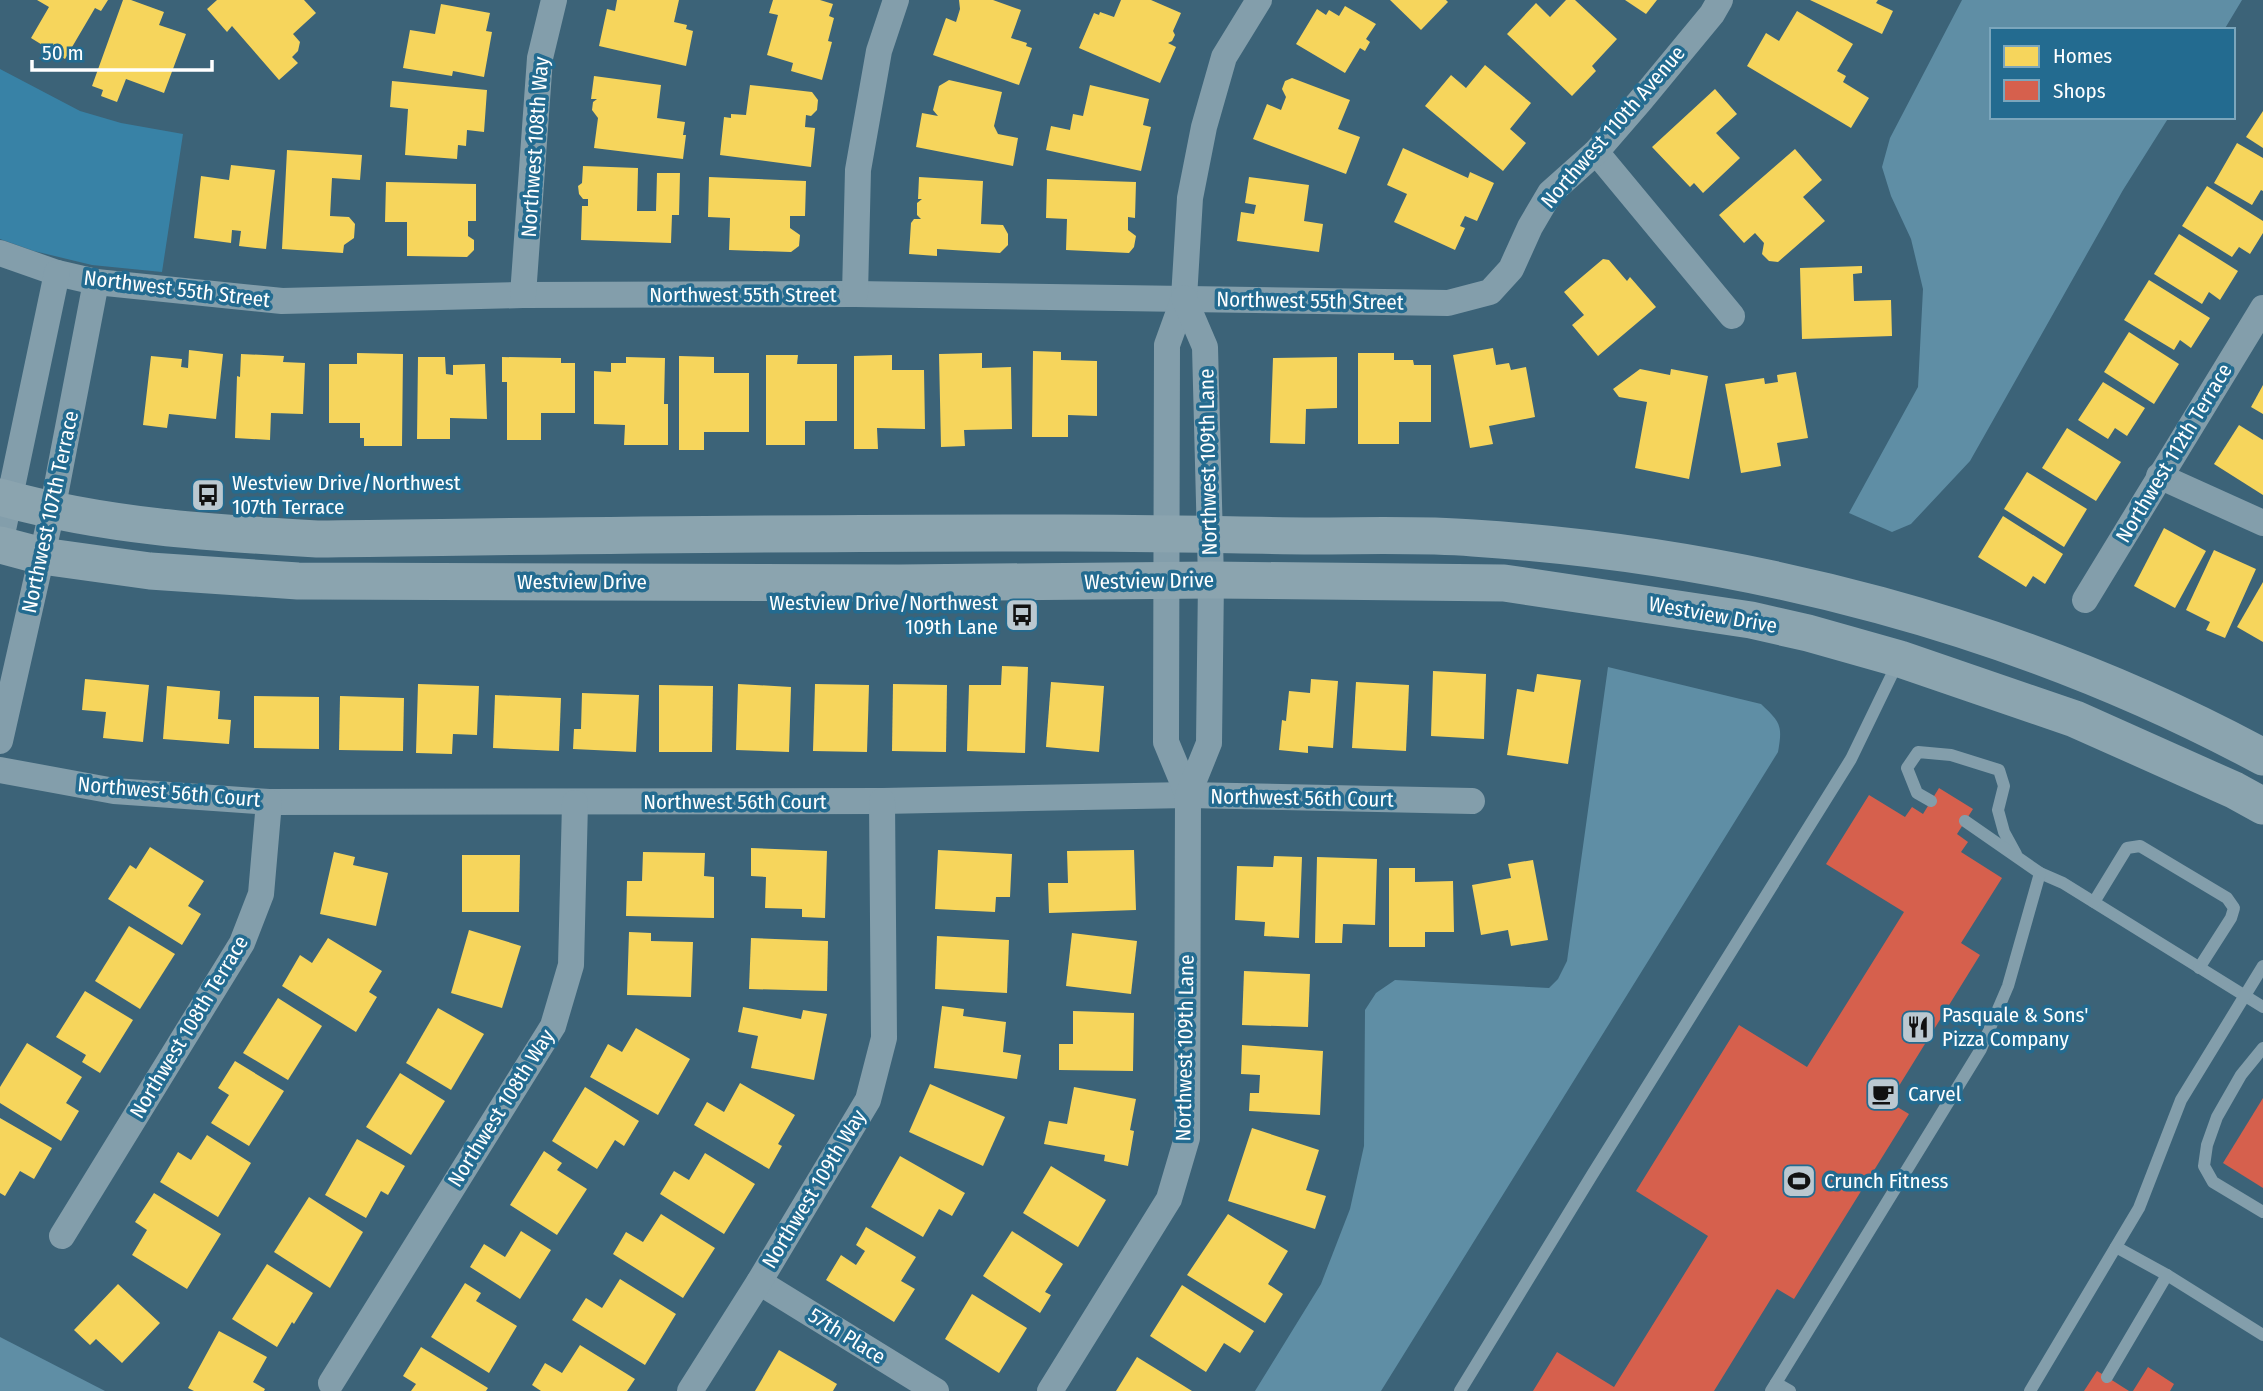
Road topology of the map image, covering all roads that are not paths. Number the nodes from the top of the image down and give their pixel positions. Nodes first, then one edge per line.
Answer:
1 (554, 0) edge
2 (896, 0) edge
3 (1259, 0) edge
4 (1720, 0) edge
5 (1596, 152) junction
6 (0, 253) edge
7 (57, 273) junction
8 (96, 282) junction
9 (1490, 292) joint
10 (855, 294) junction
11 (523, 295) junction
12 (1184, 298) junction
13 (2263, 308) edge
14 (1732, 316) dead end
15 (2159, 476) junction
16 (4, 499) edge
17 (52, 511) junction
18 (2263, 523) edge
19 (1167, 533) junction
20 (1210, 535) junction
21 (0, 544) edge
22 (42, 556) junction
23 (1167, 580) junction
24 (1211, 580) junction
25 (2085, 600) dead end
26 (1900, 659) junction
27 (0, 741) edge
28 (2263, 757) edge
29 (0, 770) edge
30 (1188, 795) junction
31 (882, 801) junction
32 (1472, 801) dead end
33 (1931, 801) dead end
34 (269, 802) junction
35 (575, 803) junction
36 (2263, 807) edge
37 (1965, 821) dead end
38 (2019, 859) junction
39 (2040, 873) junction
40 (2094, 902) junction
41 (2263, 966) edge
42 (2199, 968) junction
43 (2245, 996) junction
44 (2263, 1007) edge
45 (2263, 1048) edge
46 (2263, 1212) edge
47 (62, 1236) dead end
48 (2116, 1247) junction
49 (2167, 1275) junction
50 (759, 1282) junction
51 (2263, 1335) edge
52 (2108, 1377) dead end
53 (331, 1383) dead end
54 (1773, 1387) edge
55 (690, 1391) edge
56 (936, 1391) edge
57 (1050, 1391) edge
58 (1460, 1391) edge
59 (1790, 1391) edge
60 (2030, 1391) edge

1 - 11 street, Northwest 108th Way
2 - 10 street
3 - 12 street, Northwest 109th Lane
4 - 5 street, Northwest 110th Avenue
5 - 9 street, Northwest 110th Avenue
5 - 14 street
6 - 7 street, Northwest 55th Street
7 - 8 street, Northwest 55th Street
7 - 16 street, Northwest 107th Terrace
8 - 11 street, Northwest 55th Street
8 - 17 street, Northwest 107th Terrace
9 - 12 street, Northwest 55th Street
10 - 11 street, Northwest 55th Street
10 - 12 street, Northwest 55th Street
12 - 19 street, Northwest 109th Lane
12 - 20 street, Northwest 109th Lane
13 - 15 street, Northwest 112th Terrace
15 - 18 street
15 - 25 street, Northwest 112th Terrace
16 - 17 street
16 - 21 street, Northwest 107th Terrace
17 - 19 street
17 - 22 street, Northwest 107th Terrace
19 - 20 street
19 - 23 street, Northwest 109th Lane
20 - 24 street, Northwest 109th Lane
20 - 28 street
21 - 22 street, Westview Drive
22 - 23 street, Westview Drive
22 - 27 street, Northwest 107th Terrace
23 - 24 street, Westview Drive
23 - 30 street, Northwest 109th Lane
24 - 26 street, Westview Drive
24 - 30 street, Northwest 109th Lane
26 - 36 street, Westview Drive
26 - 58 lane
29 - 34 street, Northwest 56th Court
30 - 31 street, Northwest 56th Court
30 - 32 street, Northwest 56th Court
30 - 57 street, Northwest 109th Lane
31 - 35 street, Northwest 56th Court
31 - 50 street, Northwest 109th Way
33 - 38 lane
34 - 35 street, Northwest 56th Court
34 - 47 street, Northwest 108th Terrace
35 - 53 street, Northwest 108th Way
37 - 38 lane
38 - 39 lane
39 - 40 lane
39 - 54 lane
40 - 42 lane
40 - 42 lane
41 - 43 lane
42 - 43 lane
43 - 44 lane
43 - 48 lane
45 - 46 lane
48 - 49 lane
48 - 60 lane
49 - 51 lane
49 - 52 lane
50 - 55 street, Northwest 109th Way
50 - 56 street, 57th Place
54 - 59 lane

